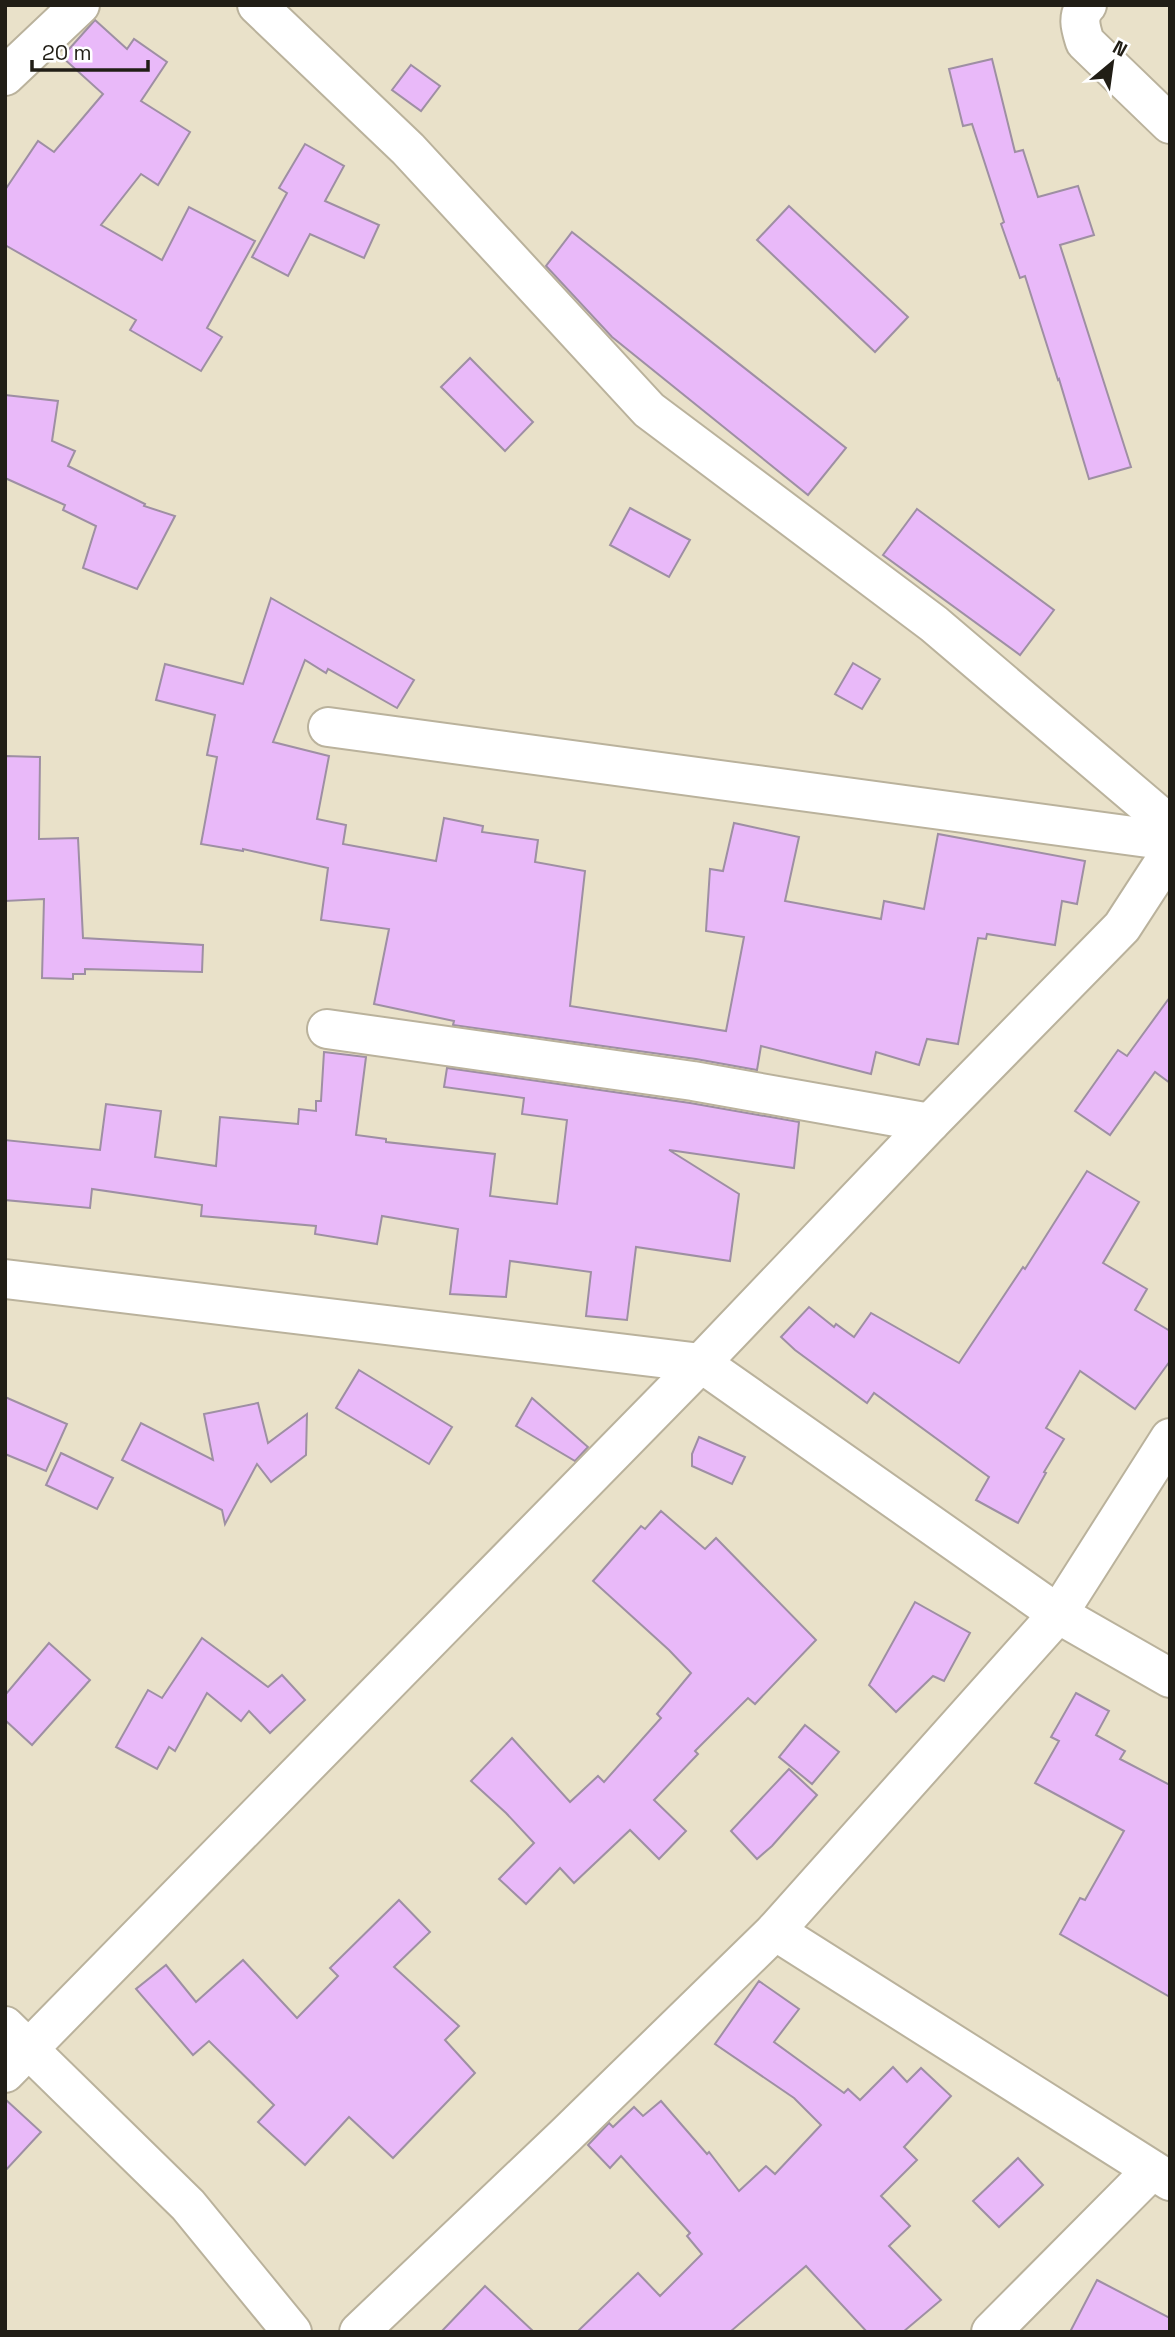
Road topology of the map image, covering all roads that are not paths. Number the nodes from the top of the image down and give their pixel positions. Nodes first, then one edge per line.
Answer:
1 (80, 5) edge
2 (257, 5) edge
3 (1072, 11) edge
4 (5, 76) edge
5 (1170, 124) edge
6 (328, 727) dead end
7 (1170, 825) edge
8 (1170, 841) edge
9 (1170, 853) edge
10 (327, 1029) dead end
11 (930, 1123) junction
12 (5, 1279) edge
13 (701, 1363) junction
14 (1170, 1438) edge
15 (1058, 1614) junction
16 (1170, 1678) edge
17 (775, 1931) junction
18 (13, 2050) edge
19 (1161, 2176) edge
20 (292, 2332) edge
21 (359, 2332) edge
22 (990, 2332) edge

1 - 4 street
2 - 7 street
3 - 5 street
6 - 8 street
9 - 11 street
10 - 11 street
11 - 13 street
12 - 13 street
13 - 15 street
13 - 18 street
14 - 15 street
15 - 16 street
15 - 17 street
17 - 19 street
17 - 21 street
18 - 20 street
19 - 22 street

